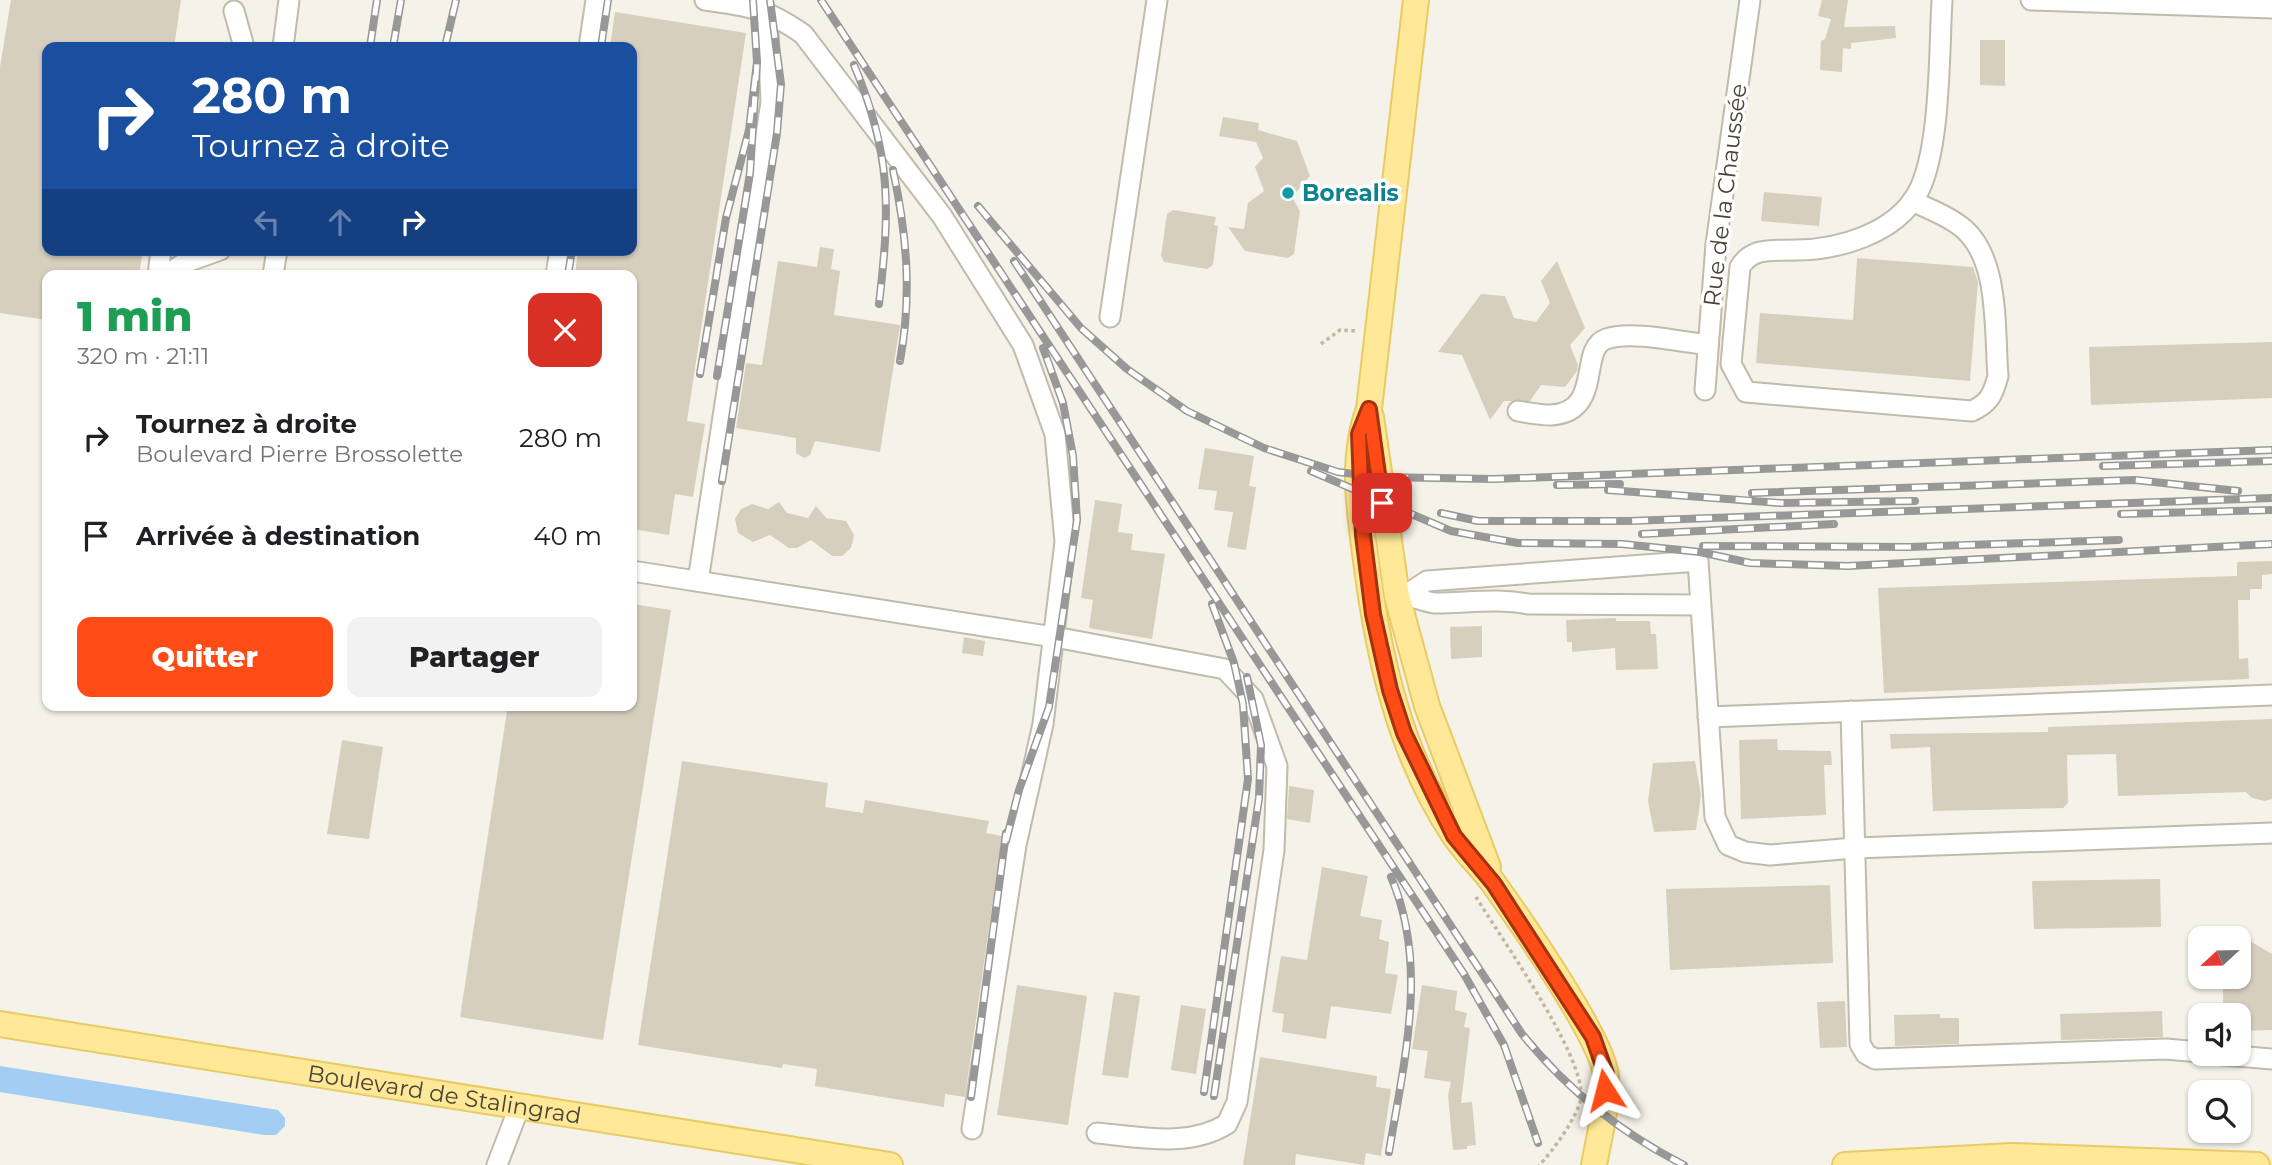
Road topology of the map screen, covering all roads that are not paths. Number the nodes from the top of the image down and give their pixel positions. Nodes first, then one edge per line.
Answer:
1 (289, 0) edge
2 (596, 0) edge
3 (705, 0) edge
4 (1157, 0) edge
5 (1416, 0) edge
6 (1750, 0) edge
7 (1941, 0) edge
8 (2031, 0) edge
9 (762, 5) edge
10 (2272, 8) edge
11 (234, 11) dead end
12 (243, 42) edge
13 (284, 42) edge
14 (590, 42) edge
15 (1912, 201) junction
16 (203, 256) edge
17 (174, 270) edge
18 (1110, 317) dead end
19 (1708, 345) junction
20 (1705, 390) dead end
21 (1369, 409) junction
22 (1518, 411) dead end
23 (637, 571) edge
24 (698, 581) junction
25 (1401, 596) junction
26 (1371, 600) junction
27 (1700, 605) junction
28 (1052, 637) junction
29 (2272, 695) edge
30 (1851, 711) junction
31 (1708, 717) junction
32 (2272, 833) edge
33 (1855, 848) junction
34 (1494, 884) junction
35 (0, 1024) edge
36 (2188, 1051) edge
37 (2251, 1057) edge
38 (2272, 1059) edge
39 (520, 1105) junction
40 (972, 1129) dead end
41 (1097, 1133) dead end
42 (497, 1165) edge
43 (890, 1165) edge
44 (1594, 1165) edge
45 (1844, 1165) edge
46 (2257, 1165) edge

1 - 13 street
2 - 14 street
3 - 9 street
4 - 18 street
5 - 21 main road
6 - 19 street, Rue de la Chaussée
7 - 15 street
8 - 10 street
9 - 24 street
9 - 28 street
11 - 12 street
15 - 15 street
16 - 17 street
19 - 20 street, Rue de la Chaussée
19 - 22 street
21 - 25 main road
21 - 26 main road
23 - 24 street
24 - 28 street
25 - 26 main road
25 - 27 street
25 - 27 street
25 - 34 main road
26 - 34 main road
27 - 31 street
28 - 40 street
28 - 41 street
29 - 30 street
30 - 31 street
30 - 33 street
31 - 33 street
32 - 33 street
33 - 36 street
34 - 44 main road
35 - 39 main road, Boulevard de Stalingrad
37 - 38 street
39 - 42 street
39 - 43 main road, Boulevard de Stalingrad
45 - 46 main road

